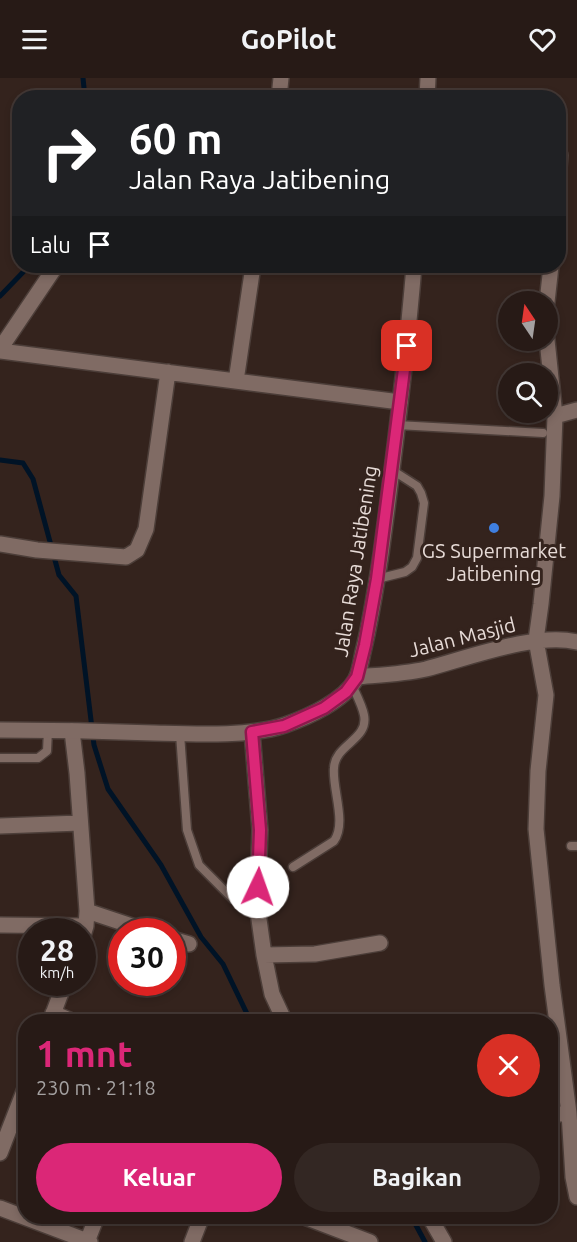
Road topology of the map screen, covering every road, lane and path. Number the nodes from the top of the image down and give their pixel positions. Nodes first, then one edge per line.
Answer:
1 (51, 273) edge
2 (252, 273) edge
3 (413, 273) edge
4 (550, 273) edge
5 (548, 291) edge
6 (0, 350) edge
7 (168, 372) junction
8 (236, 381) junction
9 (400, 402) junction
10 (577, 410) edge
11 (558, 415) edge
12 (555, 423) edge
13 (397, 425) junction
14 (543, 433) dead end
15 (392, 470) junction
16 (0, 544) edge
17 (377, 579) junction
18 (536, 640) junction
19 (577, 642) edge
20 (354, 681) junction
21 (0, 730) edge
22 (48, 730) junction
23 (76, 731) junction
24 (252, 732) junction
25 (180, 734) junction
26 (0, 758) edge
27 (80, 823) junction
28 (0, 826) edge
29 (293, 867) dead end
30 (257, 905) junction
31 (85, 918) edge
32 (0, 925) edge
33 (18, 925) edge
34 (186, 943) edge
35 (380, 943) dead end
36 (189, 944) dead end
37 (264, 955) junction
38 (59, 996) edge
39 (52, 1014) edge
40 (281, 1014) edge
41 (555, 1014) edge
42 (558, 1033) edge
43 (18, 1107) edge
44 (569, 1113) junction
45 (558, 1115) edge
46 (0, 1153) edge
47 (577, 1197) edge
48 (0, 1208) edge
49 (18, 1215) edge
50 (41, 1224) edge
51 (94, 1224) edge
52 (199, 1224) edge
53 (323, 1224) edge
54 (434, 1224) edge
55 (88, 1242) edge
56 (192, 1242) edge
57 (370, 1242) edge
58 (444, 1242) edge

1 - 6 street
2 - 8 street
3 - 9 street, Jalan Raya Jatibening
4 - 5 street
6 - 7 street
7 - 8 street
7 - 16 street
8 - 9 street
9 - 13 street, Jalan Raya Jatibening
10 - 11 street
12 - 18 street
13 - 14 lane
13 - 15 street, Jalan Raya Jatibening
15 - 17 street, Jalan Raya Jatibening
15 - 17 lane
17 - 20 street, Jalan Raya Jatibening
18 - 19 street, Jalan Masjid
18 - 20 street, Jalan Masjid
18 - 41 street
20 - 24 street, Jalan Raya Jatibening
20 - 29 lane
21 - 22 street, Jalan Raya Jatibening
22 - 23 street, Jalan Raya Jatibening
22 - 26 lane
23 - 25 street, Jalan Raya Jatibening
23 - 27 street
24 - 25 street, Jalan Raya Jatibening
24 - 30 street
25 - 30 lane
27 - 28 street
27 - 31 street
30 - 37 street
32 - 33 street
34 - 36 street
35 - 37 street
37 - 40 street
38 - 39 street
42 - 44 street
43 - 46 street
44 - 45 street
44 - 47 street
48 - 49 street
50 - 55 street
51 - 55 street
52 - 56 street
53 - 57 street
54 - 58 street

